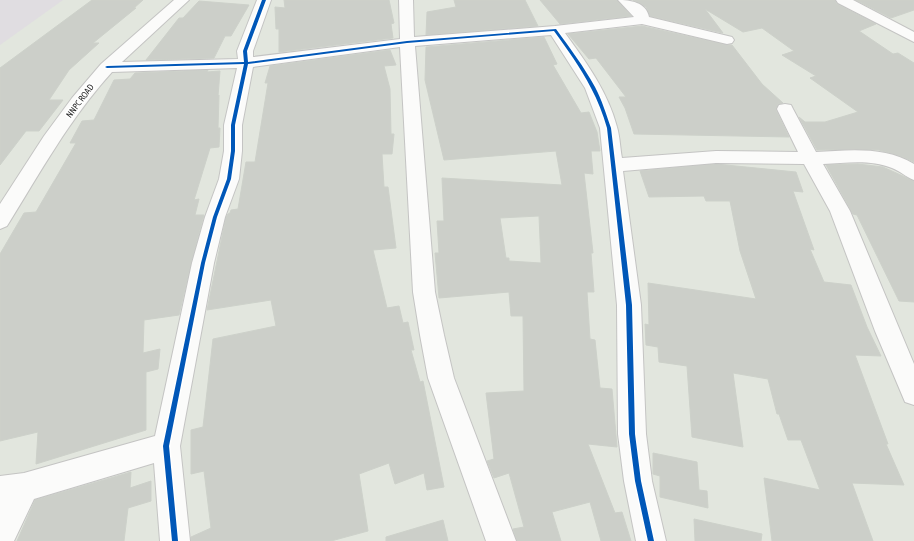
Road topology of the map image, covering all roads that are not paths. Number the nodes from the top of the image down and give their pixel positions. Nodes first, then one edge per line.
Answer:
1 (182, 0) edge
2 (264, 0) edge
3 (406, 0) edge
4 (625, 0) edge
5 (843, 0) edge
6 (642, 20) junction
7 (555, 30) junction
8 (914, 38) edge
9 (727, 40) dead end
10 (407, 42) junction
11 (246, 63) junction
12 (107, 67) junction
13 (785, 109) dead end
14 (810, 158) junction
15 (612, 165) junction
16 (914, 172) edge
17 (0, 221) edge
18 (914, 393) edge
19 (166, 446) junction
20 (12, 489) edge
21 (0, 537) edge
22 (175, 541) edge
23 (501, 541) edge
24 (650, 541) edge

1 - 12 street, NNPC ROAD
2 - 11 street
3 - 10 street
4 - 6 street
5 - 8 street
6 - 7 street
6 - 9 street
7 - 10 street
7 - 15 street
10 - 11 street
10 - 23 street
11 - 12 street
11 - 19 street
12 - 17 street, NNPC ROAD
13 - 14 street
14 - 15 street
14 - 16 street
14 - 18 street
15 - 24 street
19 - 20 street
19 - 22 street
20 - 21 street

